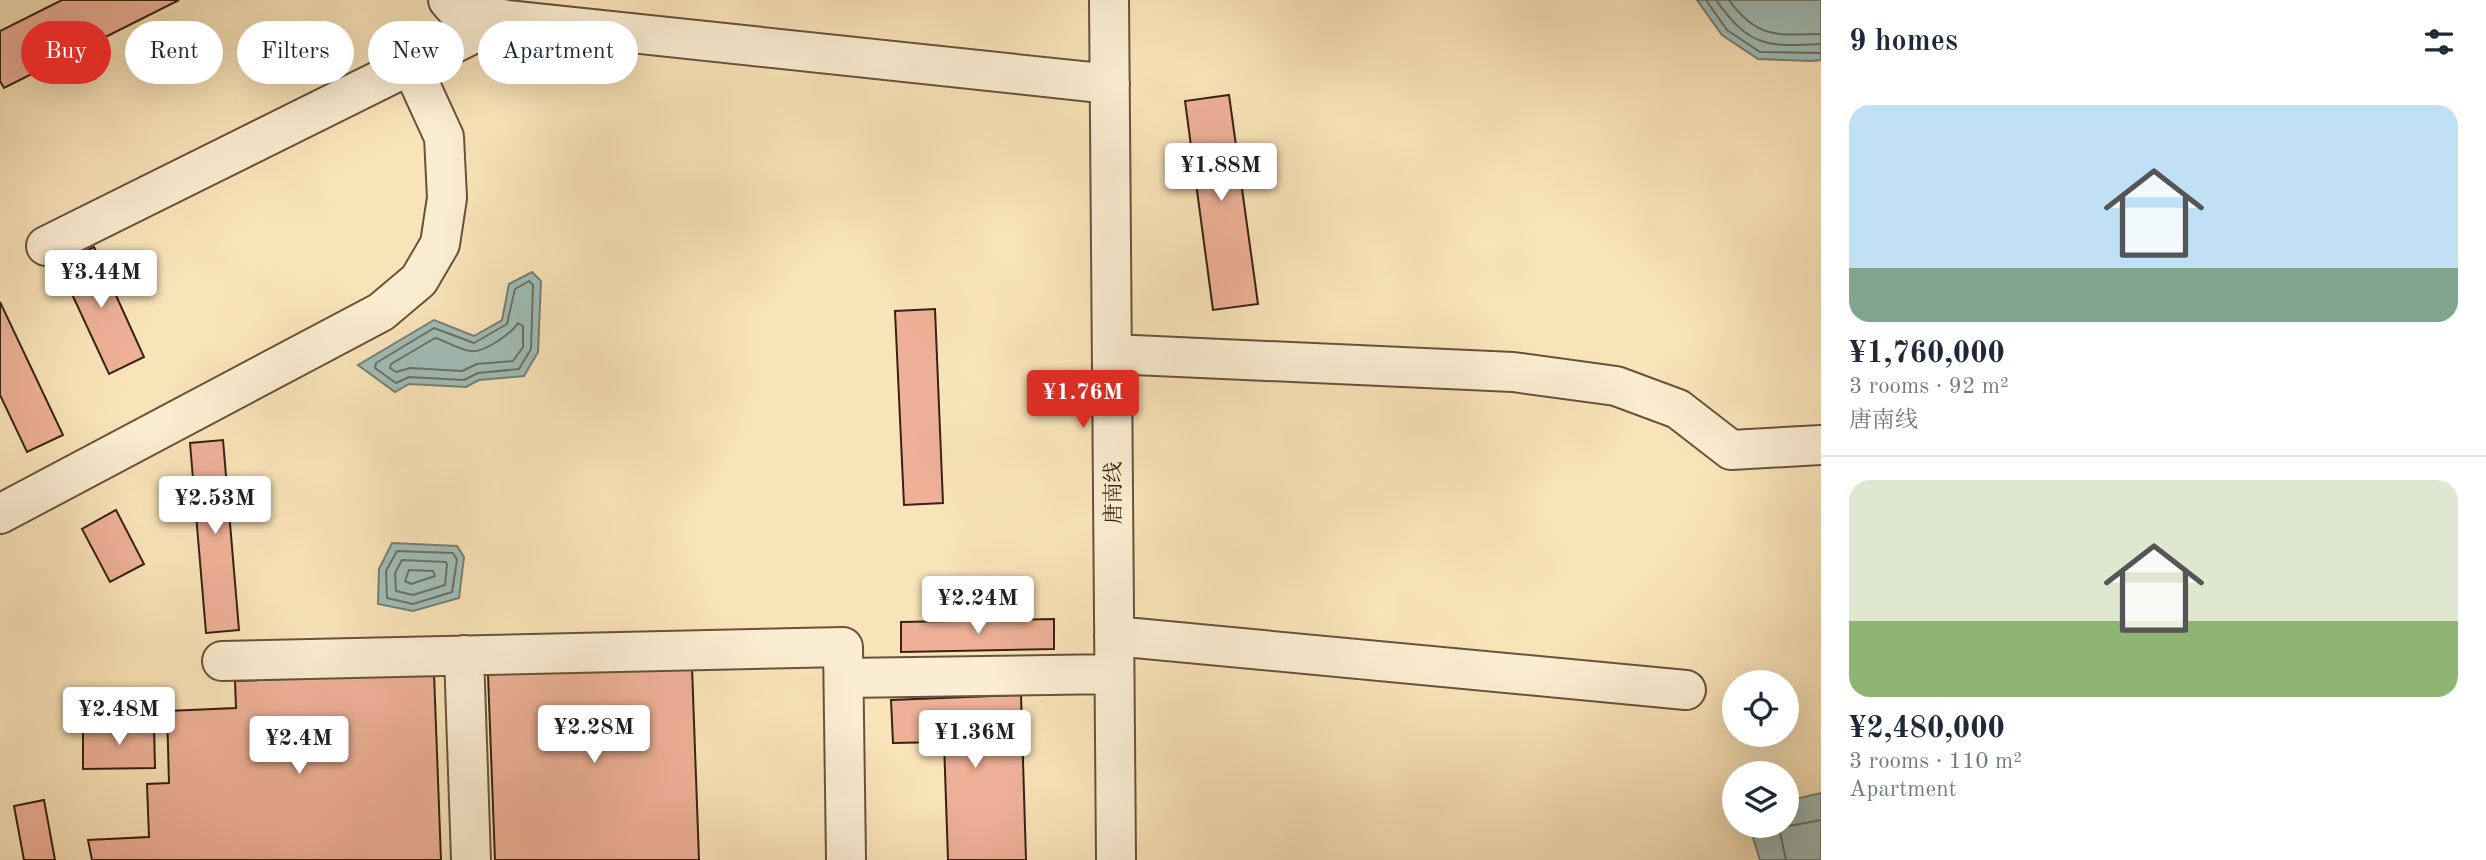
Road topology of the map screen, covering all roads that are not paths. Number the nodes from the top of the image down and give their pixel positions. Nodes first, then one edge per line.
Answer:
1 (448, 0) edge
2 (1109, 0) edge
3 (503, 19) junction
4 (464, 38) edge
5 (373, 84) edge
6 (419, 84) edge
7 (1110, 84) junction
8 (46, 246) dead end
9 (1112, 354) junction
10 (1821, 445) edge
11 (0, 514) edge
12 (1114, 636) junction
13 (464, 655) junction
14 (222, 661) dead end
15 (1114, 674) junction
16 (844, 678) junction
17 (1686, 690) dead end
18 (471, 860) edge
19 (846, 860) edge
20 (1116, 860) edge

1 - 3 street
2 - 7 street, 唐南线
3 - 4 street
3 - 7 street
5 - 8 street
6 - 11 street
7 - 9 street, 唐南线
9 - 10 street
9 - 12 street, 唐南线
12 - 15 street, 唐南线
12 - 17 street
13 - 14 street
13 - 16 street
13 - 18 street
15 - 16 street
15 - 20 street, 唐南线
16 - 19 street

